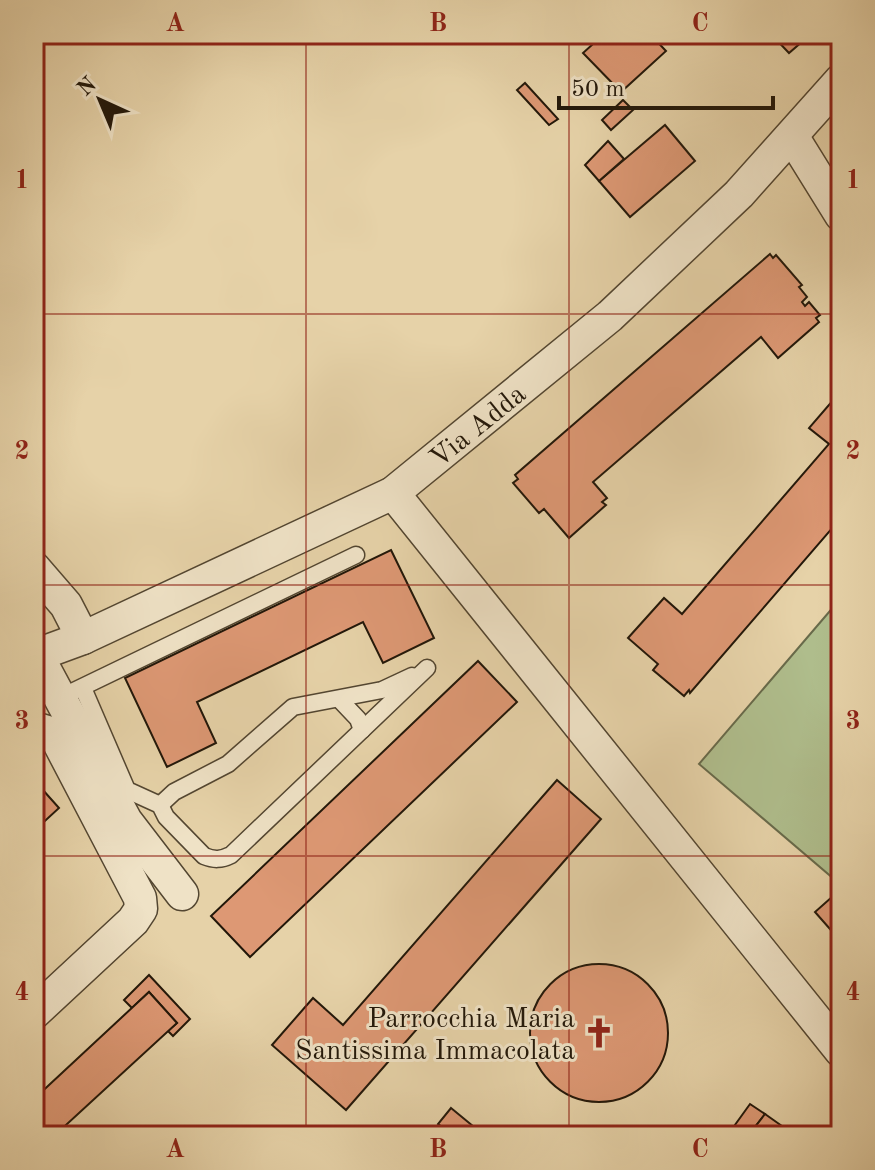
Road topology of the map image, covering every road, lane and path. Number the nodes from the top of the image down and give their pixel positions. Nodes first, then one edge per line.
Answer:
1 (841, 80) edge
2 (792, 136) junction
3 (841, 215) edge
4 (393, 493) junction
5 (356, 555) dead end
6 (34, 568) edge
7 (83, 638) junction
8 (36, 655) edge
9 (70, 688) junction
10 (339, 699) junction
11 (34, 728) edge
12 (362, 730) junction
13 (160, 805) junction
14 (182, 894) dead end
15 (34, 1013) edge
16 (841, 1051) edge

1 - 2 street, Via Adda
2 - 3 street
2 - 4 street, Via Adda
4 - 7 street, Via Adda
4 - 16 street
5 - 9 lane
6 - 7 street
7 - 8 street, Via Adda
8 - 9 street
9 - 13 lane
9 - 14 street
10 - 12 lane
10 - 12 lane
10 - 13 lane
11 - 15 street
12 - 13 lane

